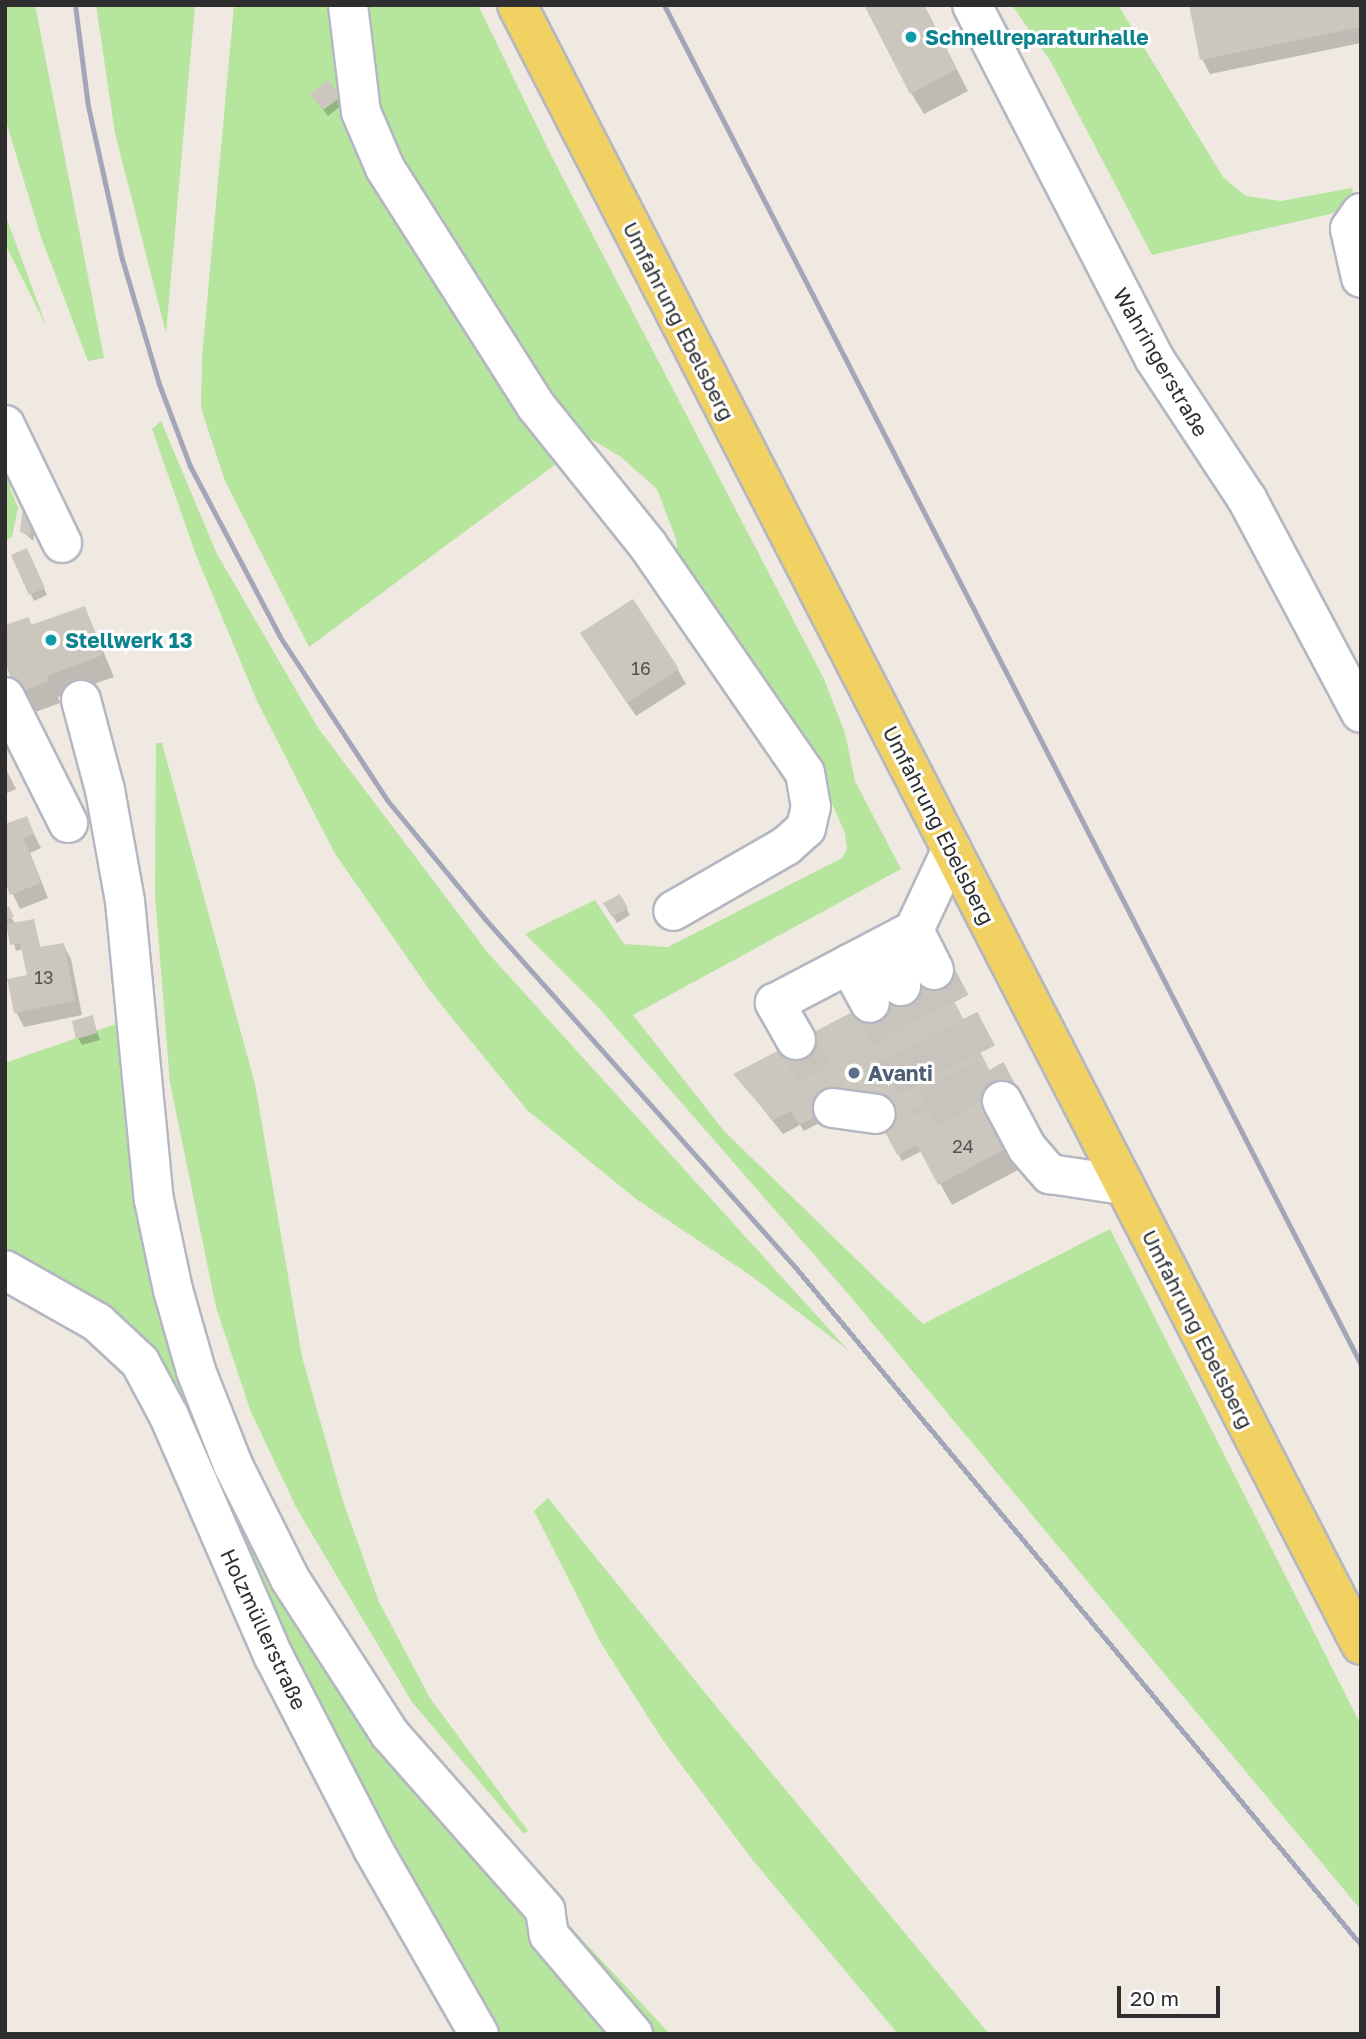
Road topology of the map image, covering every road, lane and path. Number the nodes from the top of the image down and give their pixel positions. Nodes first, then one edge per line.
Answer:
1 (348, 5) edge
2 (517, 5) edge
3 (972, 5) edge
4 (1361, 213) edge
5 (1361, 278) edge
6 (5, 425) edge
7 (62, 543) dead end
8 (5, 697) edge
9 (81, 700) dead end
10 (1361, 713) edge
11 (68, 823) dead end
12 (951, 849) junction
13 (673, 911) dead end
14 (914, 930) junction
15 (865, 956) junction
16 (934, 970) tunnel mouth
17 (885, 995) tunnel mouth
18 (796, 1040) tunnel mouth
19 (1002, 1101) tunnel mouth
20 (833, 1108) dead end
21 (876, 1114) dead end
22 (1124, 1185) junction
23 (5, 1270) edge
24 (1361, 1645) edge
25 (480, 2034) edge
26 (633, 2034) edge

1 - 13 street
2 - 12 main road, Umfahrung Ebelsberg
3 - 10 street, Wahringerstraße
4 - 5 street
6 - 7 street
8 - 11 street
9 - 26 street
12 - 14 street
12 - 22 main road, Umfahrung Ebelsberg
14 - 15 street
14 - 16 street
15 - 17 street
15 - 18 street
19 - 22 street
20 - 21 street
22 - 24 main road, Umfahrung Ebelsberg
23 - 25 street, Holzmüllerstraße

